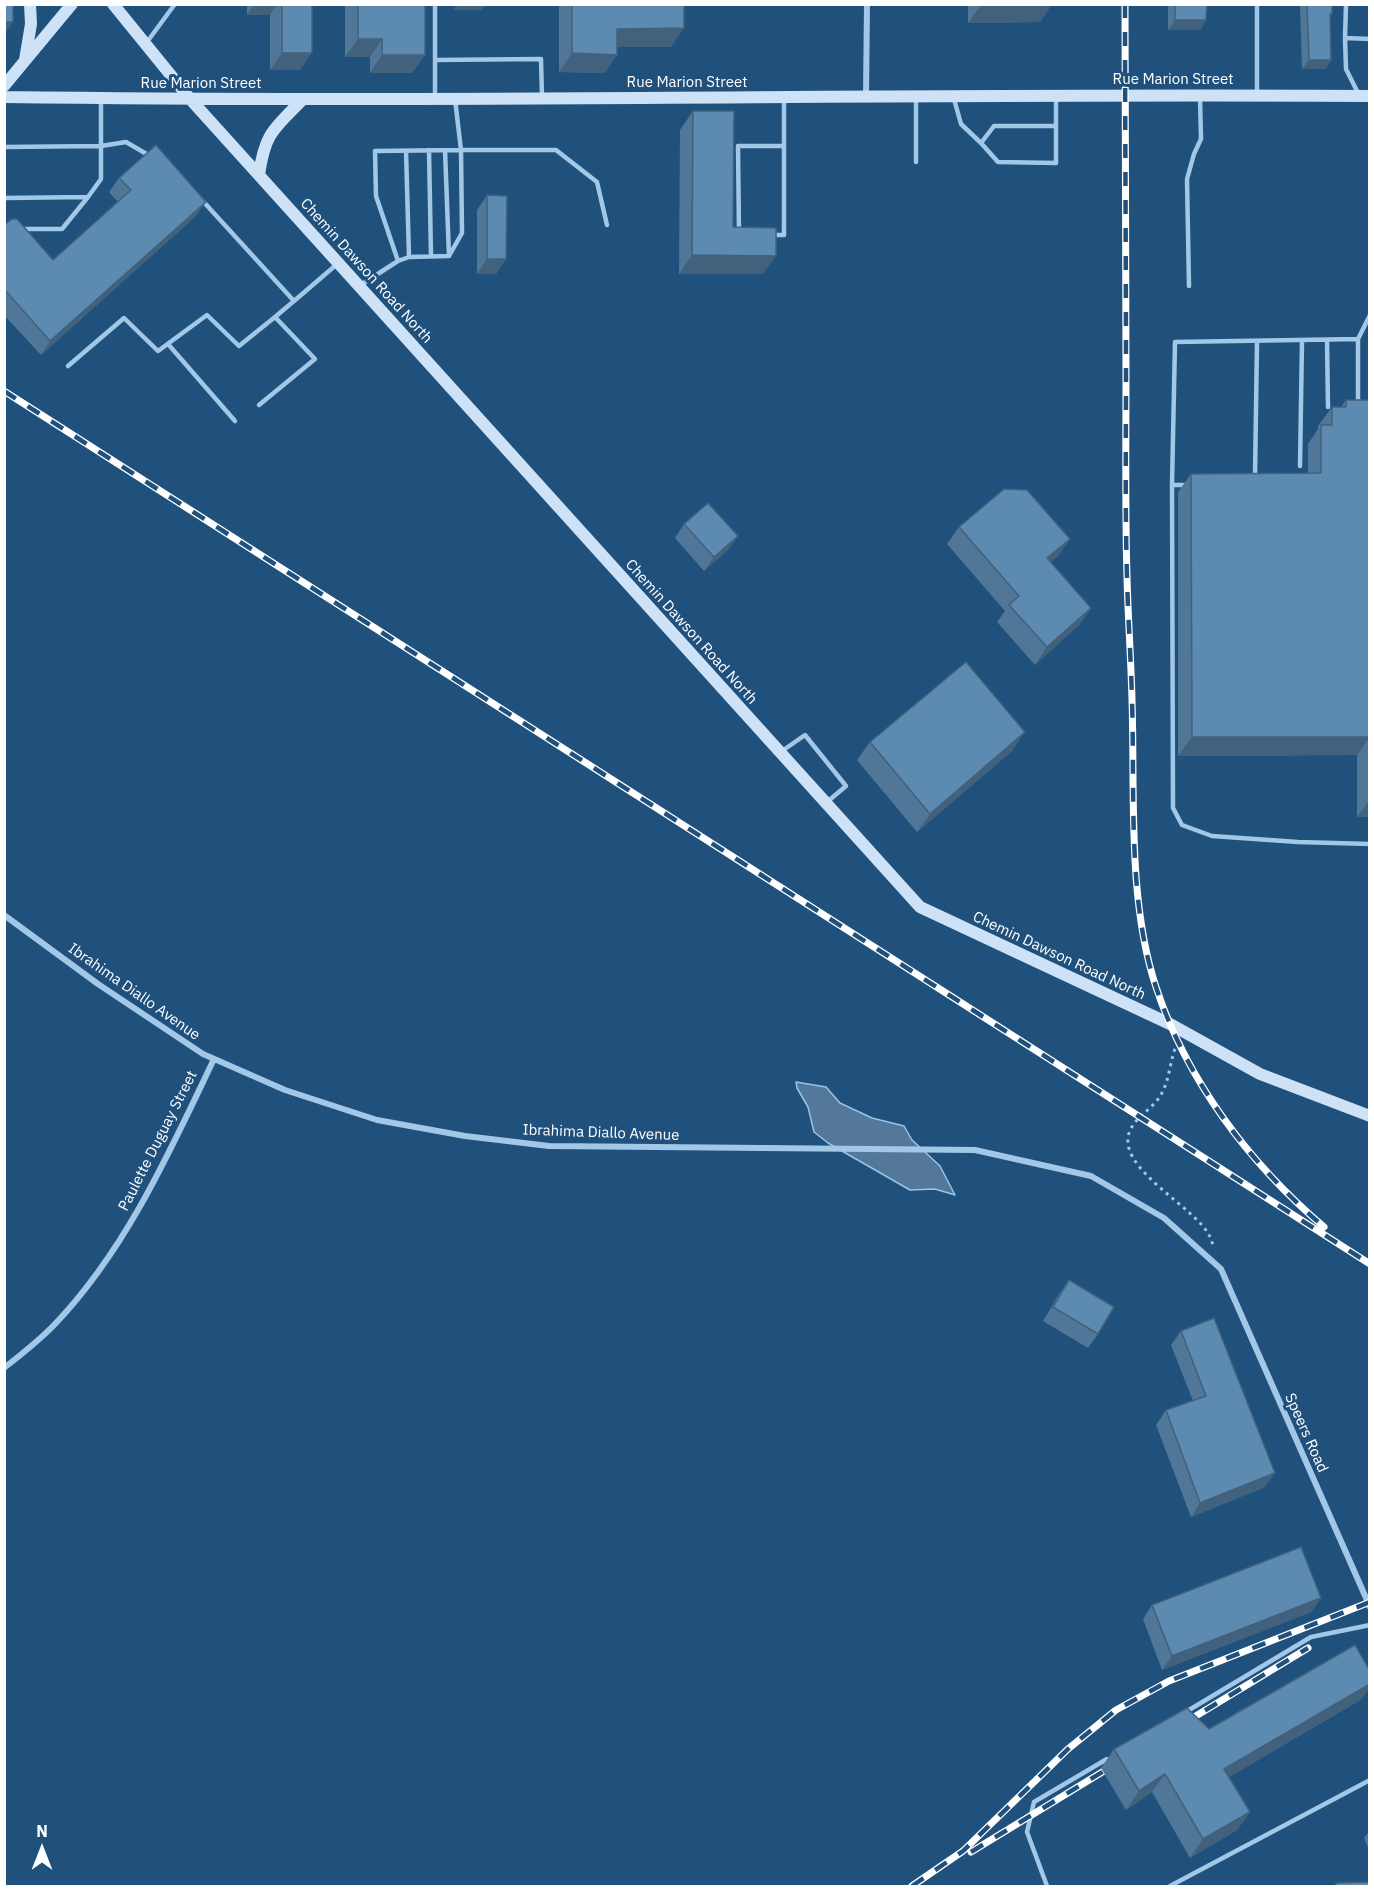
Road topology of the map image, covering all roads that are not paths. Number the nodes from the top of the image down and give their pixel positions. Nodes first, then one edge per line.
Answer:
1 (30, 4) edge
2 (72, 4) edge
3 (113, 4) edge
4 (175, 4) edge
5 (435, 4) edge
6 (867, 4) edge
7 (1257, 4) edge
8 (1346, 4) edge
9 (1345, 38) junction
10 (1370, 39) edge
11 (146, 44) junction
12 (435, 60) junction
13 (25, 61) junction
14 (4, 86) edge
15 (1200, 95) junction
16 (916, 96) junction
17 (953, 96) junction
18 (1056, 96) junction
19 (1257, 96) junction
20 (1364, 96) edge
21 (784, 97) junction
22 (866, 97) junction
23 (4, 98) edge
24 (455, 98) junction
25 (543, 98) junction
26 (101, 99) junction
27 (303, 99) junction
28 (435, 99) junction
29 (191, 100) junction
30 (1056, 126) junction
31 (981, 143) junction
32 (101, 146) junction
33 (783, 146) junction
34 (4, 147) edge
35 (429, 150) junction
36 (445, 150) junction
37 (461, 150) junction
38 (406, 151) junction
39 (155, 159) edge
40 (916, 162) dead end
41 (259, 175) junction
42 (199, 196) edge
43 (88, 197) junction
44 (4, 198) edge
45 (608, 225) dead end
46 (16, 229) edge
47 (750, 235) edge
48 (762, 235) edge
49 (431, 256) junction
50 (449, 256) junction
51 (410, 257) junction
52 (398, 261) junction
53 (338, 263) junction
54 (359, 286) junction
55 (1189, 286) dead end
56 (294, 301) junction
57 (1370, 315) edge
58 (275, 317) junction
59 (1358, 339) junction
60 (1302, 340) junction
61 (1327, 340) junction
62 (1257, 342) junction
63 (168, 344) junction
64 (69, 366) dead end
65 (259, 405) dead end
66 (1358, 406) edge
67 (1328, 407) dead end
68 (235, 421) dead end
69 (1300, 466) dead end
70 (1252, 480) edge
71 (1172, 485) junction
72 (1194, 485) edge
73 (780, 753) junction
74 (826, 803) junction
75 (1370, 844) edge
76 (4, 915) edge
77 (214, 1059) junction
78 (1370, 1116) edge
79 (1221, 1269) joint
80 (4, 1368) edge
81 (1370, 1607) edge
82 (1370, 1625) edge
83 (1179, 1716) edge
84 (1107, 1759) dead end
85 (1370, 1780) edge
86 (1047, 1887) edge
87 (1170, 1887) edge

1 - 13 street
2 - 13 street
3 - 11 street, Chemin Dawson Road North
4 - 11 lane
5 - 12 lane
6 - 22 street
7 - 19 lane
8 - 9 lane
9 - 10 lane
9 - 20 lane
11 - 29 street, Chemin Dawson Road North
12 - 25 lane
12 - 28 lane
13 - 14 street
15 - 18 street, Rue Marion Street
15 - 19 street, Rue Marion Street
15 - 55 lane
16 - 17 street, Rue Marion Street
16 - 22 street, Rue Marion Street
16 - 40 lane
17 - 18 street, Rue Marion Street
17 - 31 lane
18 - 30 lane
19 - 20 street, Rue Marion Street
21 - 22 street, Rue Marion Street
21 - 25 street, Rue Marion Street
21 - 33 lane
23 - 26 street, Rue Marion Street
24 - 25 street, Rue Marion Street
24 - 28 street, Rue Marion Street
24 - 37 lane
26 - 29 street, Rue Marion Street
26 - 32 lane
27 - 28 street, Rue Marion Street
27 - 29 street, Rue Marion Street
27 - 41 street
29 - 41 street, Chemin Dawson Road North
30 - 31 lane
30 - 31 lane
32 - 34 lane
32 - 39 lane
32 - 43 lane
33 - 47 lane
33 - 48 lane
35 - 36 lane
35 - 38 lane
35 - 49 lane
36 - 37 lane
36 - 50 lane
37 - 45 lane
37 - 50 lane
38 - 51 lane
38 - 52 lane
41 - 53 street, Chemin Dawson Road North
42 - 56 lane
43 - 44 lane
43 - 46 lane
49 - 50 lane
49 - 51 lane
51 - 52 lane
52 - 54 lane
53 - 54 street, Chemin Dawson Road North
53 - 56 lane
54 - 73 street, Chemin Dawson Road North
56 - 58 lane
57 - 59 lane
58 - 63 lane
58 - 65 lane
59 - 61 lane
59 - 66 lane
60 - 61 lane
60 - 62 lane
60 - 69 lane
61 - 67 lane
62 - 70 lane
62 - 71 lane
63 - 64 lane
63 - 68 lane
71 - 72 lane
71 - 75 lane
73 - 74 street, Chemin Dawson Road North
73 - 74 lane
74 - 78 street, Chemin Dawson Road North
76 - 77 street, Ibrahima Diallo Avenue
77 - 79 street, Ibrahima Diallo Avenue
77 - 80 street, Paulette Duguay Street
79 - 81 street, Speers Road
82 - 83 lane
84 - 86 lane
85 - 87 lane

